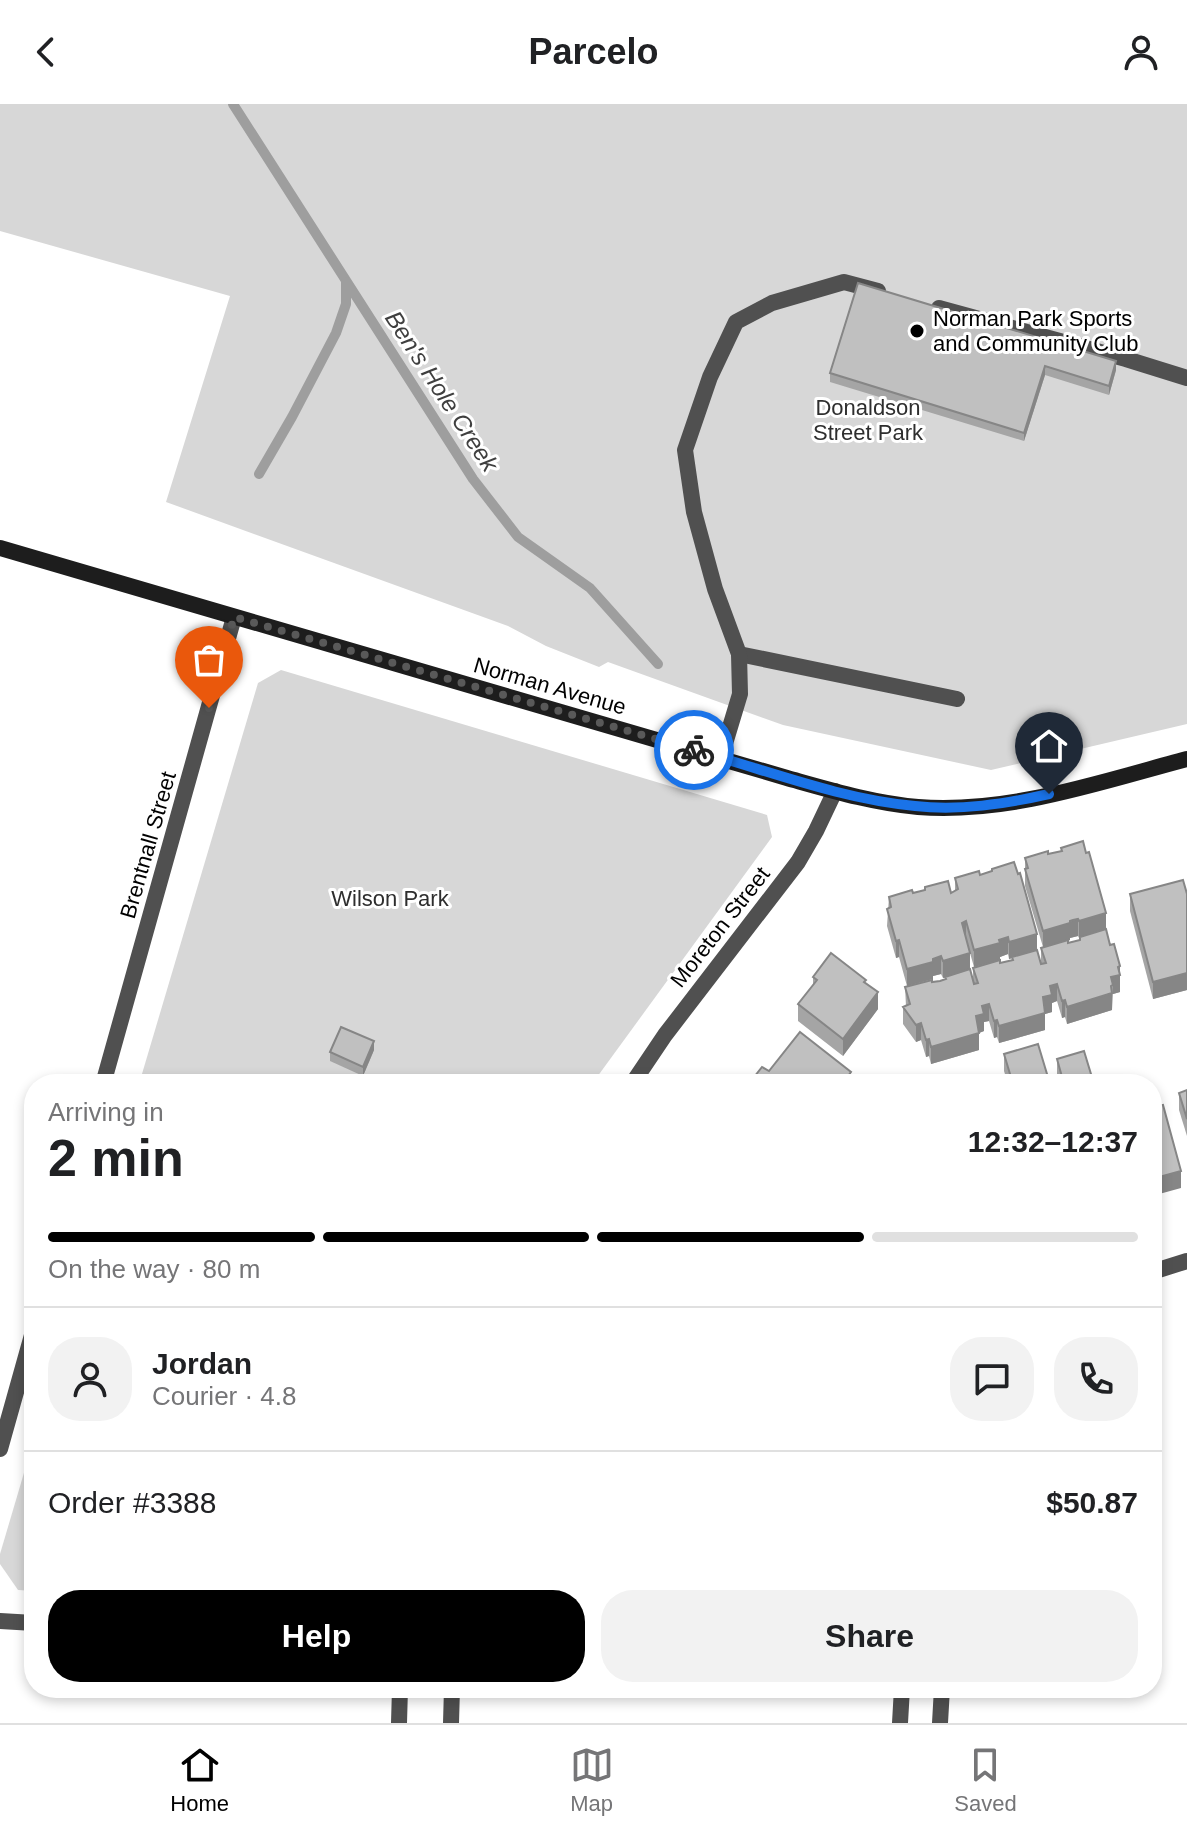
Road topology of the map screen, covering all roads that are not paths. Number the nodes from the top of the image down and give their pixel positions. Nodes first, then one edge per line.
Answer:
1 (889, 294) edge
2 (919, 302) edge
3 (1187, 378) edge
4 (0, 548) edge
5 (234, 617) junction
6 (739, 654) junction
7 (957, 699) dead end
8 (721, 757) junction
9 (1187, 759) edge
10 (835, 791) junction
11 (106, 1074) edge
12 (639, 1074) edge
13 (1187, 1261) edge
14 (1162, 1269) edge
15 (24, 1364) edge
16 (0, 1449) edge
17 (0, 1621) edge
18 (24, 1622) edge
19 (400, 1698) edge
20 (452, 1698) edge
21 (901, 1698) edge
22 (941, 1698) edge
23 (399, 1723) edge
24 (451, 1723) edge
25 (900, 1723) edge
26 (940, 1723) edge

1 - 6 street
2 - 3 street
4 - 5 street, Norman Avenue
5 - 8 street, Norman Avenue
5 - 11 street, Brentnall Street
6 - 7 street
6 - 8 street
8 - 10 street, Norman Avenue
9 - 10 street, Norman Avenue
10 - 12 street, Moreton Street
13 - 14 street
15 - 16 street
17 - 18 street
19 - 23 street
20 - 24 street
21 - 25 street
22 - 26 street

